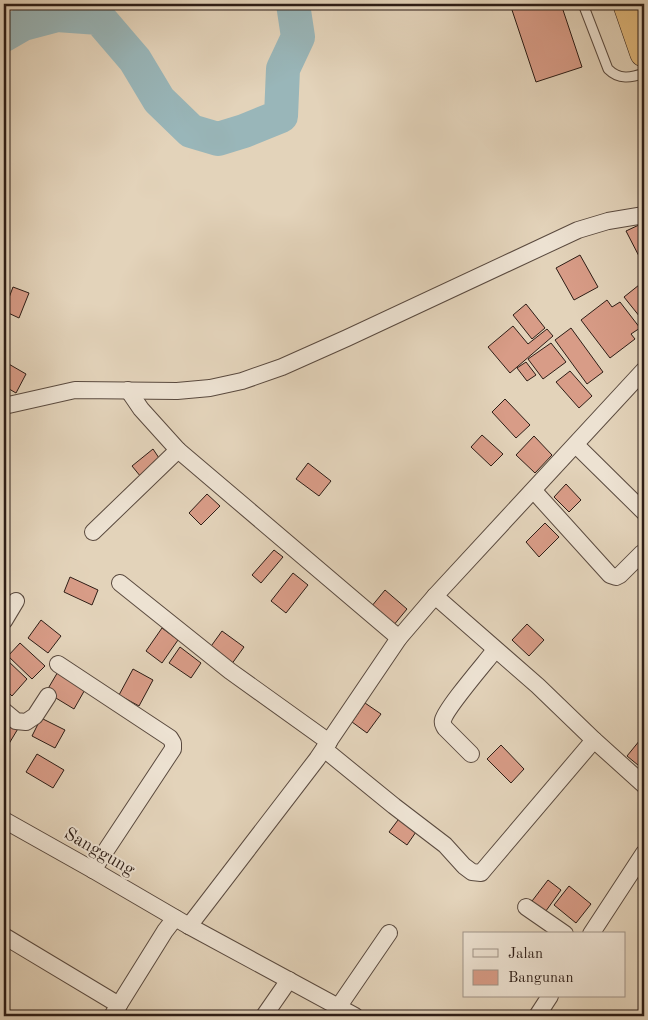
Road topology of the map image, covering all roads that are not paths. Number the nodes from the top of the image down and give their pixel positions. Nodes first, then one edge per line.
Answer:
1 (583, 4) edge
2 (628, 4) edge
3 (644, 53) edge
4 (644, 73) edge
5 (644, 215) edge
6 (644, 370) edge
7 (128, 390) junction
8 (4, 406) edge
9 (576, 445) junction
10 (178, 450) junction
11 (534, 491) junction
12 (644, 512) edge
13 (93, 532) dead end
14 (642, 553) dead end
15 (120, 583) dead end
16 (434, 596) junction
17 (16, 601) dead end
18 (4, 621) edge
19 (399, 638) junction
20 (495, 650) junction
21 (58, 664) dead end
22 (48, 696) dead end
23 (4, 711) edge
24 (594, 740) junction
25 (326, 745) junction
26 (472, 754) dead end
27 (644, 785) edge
28 (4, 820) edge
29 (644, 853) edge
30 (94, 870) junction
31 (526, 906) dead end
32 (182, 922) junction
33 (562, 932) edge
34 (592, 932) edge
35 (389, 933) dead end
36 (4, 936) edge
37 (289, 980) junction
38 (549, 998) edge
39 (115, 1011) edge
40 (348, 1013) edge
41 (264, 1016) edge
42 (538, 1016) edge

1 - 4 lane
2 - 3 highway
5 - 7 street
6 - 9 street
7 - 8 street
7 - 10 street
9 - 11 street
9 - 12 street
10 - 13 street
10 - 19 street
11 - 14 street
11 - 16 street
15 - 25 street
16 - 19 street
16 - 20 street
17 - 18 street
19 - 25 street
20 - 24 street
20 - 26 street
21 - 30 street
22 - 23 street
24 - 25 street
24 - 27 street
25 - 32 street
28 - 30 street, Sanggung
29 - 34 street
30 - 32 street, Sanggung
31 - 33 street
32 - 37 street, Sanggung
32 - 39 street
35 - 40 street
36 - 39 street
37 - 40 street, Sanggung
37 - 41 street
38 - 42 street

